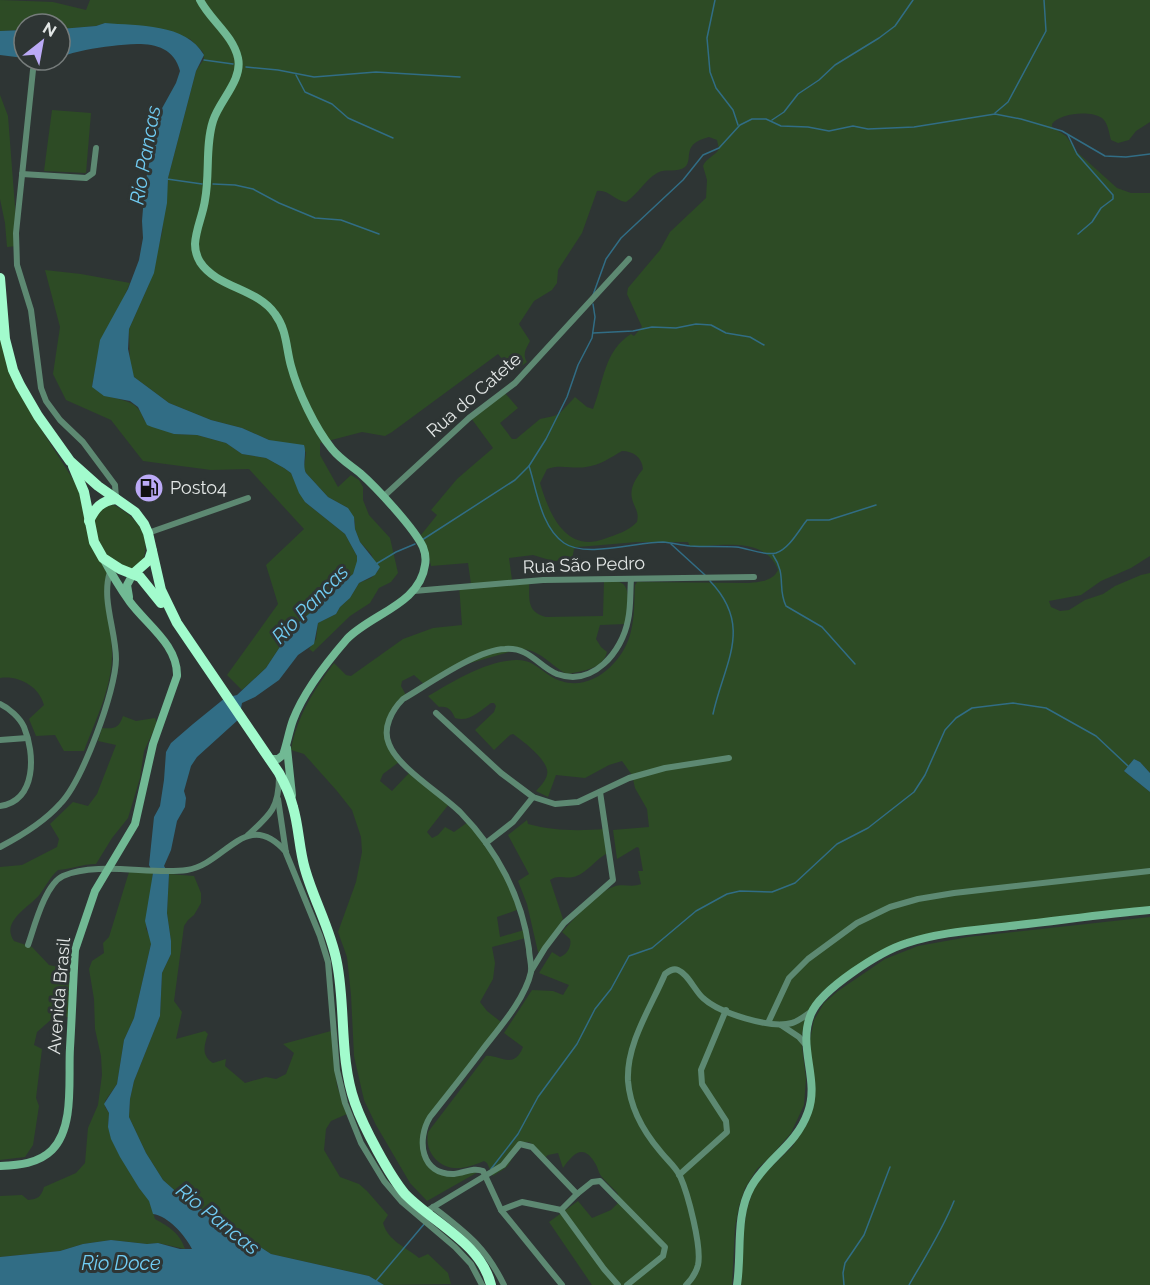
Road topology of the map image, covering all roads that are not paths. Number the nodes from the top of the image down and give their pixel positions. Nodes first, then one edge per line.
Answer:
1 (200, 0) edge
2 (33, 72) edge
3 (96, 148) dead end
4 (22, 174) junction
5 (629, 259) dead end
6 (0, 278) edge
7 (70, 461) junction
8 (383, 497) junction
9 (248, 498) dead end
10 (116, 499) junction
11 (89, 521) junction
12 (148, 533) junction
13 (152, 551) junction
14 (102, 558) junction
15 (111, 572) junction
16 (133, 574) junction
17 (754, 577) dead end
18 (630, 579) junction
19 (414, 591) junction
20 (131, 603) junction
21 (177, 623) junction
22 (0, 704) edge
23 (436, 713) dead end
24 (27, 738) junction
25 (0, 740) edge
26 (287, 742) junction
27 (729, 758) dead end
28 (269, 759) junction
29 (279, 773) junction
30 (600, 792) junction
31 (533, 796) junction
32 (278, 799) junction
33 (0, 806) edge
34 (293, 807) junction
35 (248, 835) junction
36 (486, 843) junction
37 (0, 847) edge
38 (286, 853) junction
39 (107, 870) junction
40 (1150, 871) edge
41 (1150, 910) edge
42 (28, 945) dead end
43 (531, 971) junction
44 (726, 1010) junction
45 (812, 1011) junction
46 (768, 1023) junction
47 (780, 1025) junction
48 (805, 1044) junction
49 (0, 1166) edge
50 (485, 1175) junction
51 (679, 1175) junction
52 (577, 1194) junction
53 (429, 1209) junction
54 (501, 1210) junction
55 (561, 1210) junction
56 (482, 1285) edge
57 (491, 1285) edge
58 (504, 1285) edge
59 (562, 1285) edge
60 (618, 1285) edge
61 (627, 1285) edge
62 (686, 1285) edge
63 (737, 1285) edge

1 - 8 street
2 - 4 street
3 - 4 street
4 - 10 street
5 - 8 street, Rua do Catete
6 - 7 highway
7 - 10 highway
7 - 11 highway
8 - 19 street
9 - 12 street
10 - 11 highway
10 - 12 highway
11 - 14 highway
12 - 13 highway
13 - 16 highway
13 - 21 highway
14 - 15 street, Avenida Brasil
14 - 16 highway
15 - 20 street, Avenida Brasil
15 - 37 street
16 - 20 street
16 - 21 highway
17 - 18 street, Rua São Pedro
18 - 19 street, Rua São Pedro
18 - 36 street
19 - 26 street
20 - 39 street, Avenida Brasil
21 - 28 highway
22 - 24 street
23 - 31 street
24 - 25 street
24 - 33 street
26 - 28 street
26 - 34 street
27 - 30 street
28 - 29 highway
29 - 32 street
29 - 34 highway
30 - 31 street
30 - 43 street
31 - 36 street
32 - 35 street
32 - 38 street
34 - 53 highway
35 - 38 street
35 - 39 street
36 - 43 street
38 - 56 street
39 - 42 street
39 - 49 street, Avenida Brasil
40 - 46 street
41 - 45 street
43 - 50 street
44 - 46 street
44 - 51 street
44 - 51 street
45 - 47 street
45 - 48 street
46 - 47 street
47 - 48 street
48 - 63 street
50 - 52 street
50 - 53 street
50 - 54 street
51 - 62 street
52 - 55 street
52 - 61 street
53 - 57 highway
53 - 58 street
54 - 55 street
54 - 59 street
55 - 60 street

